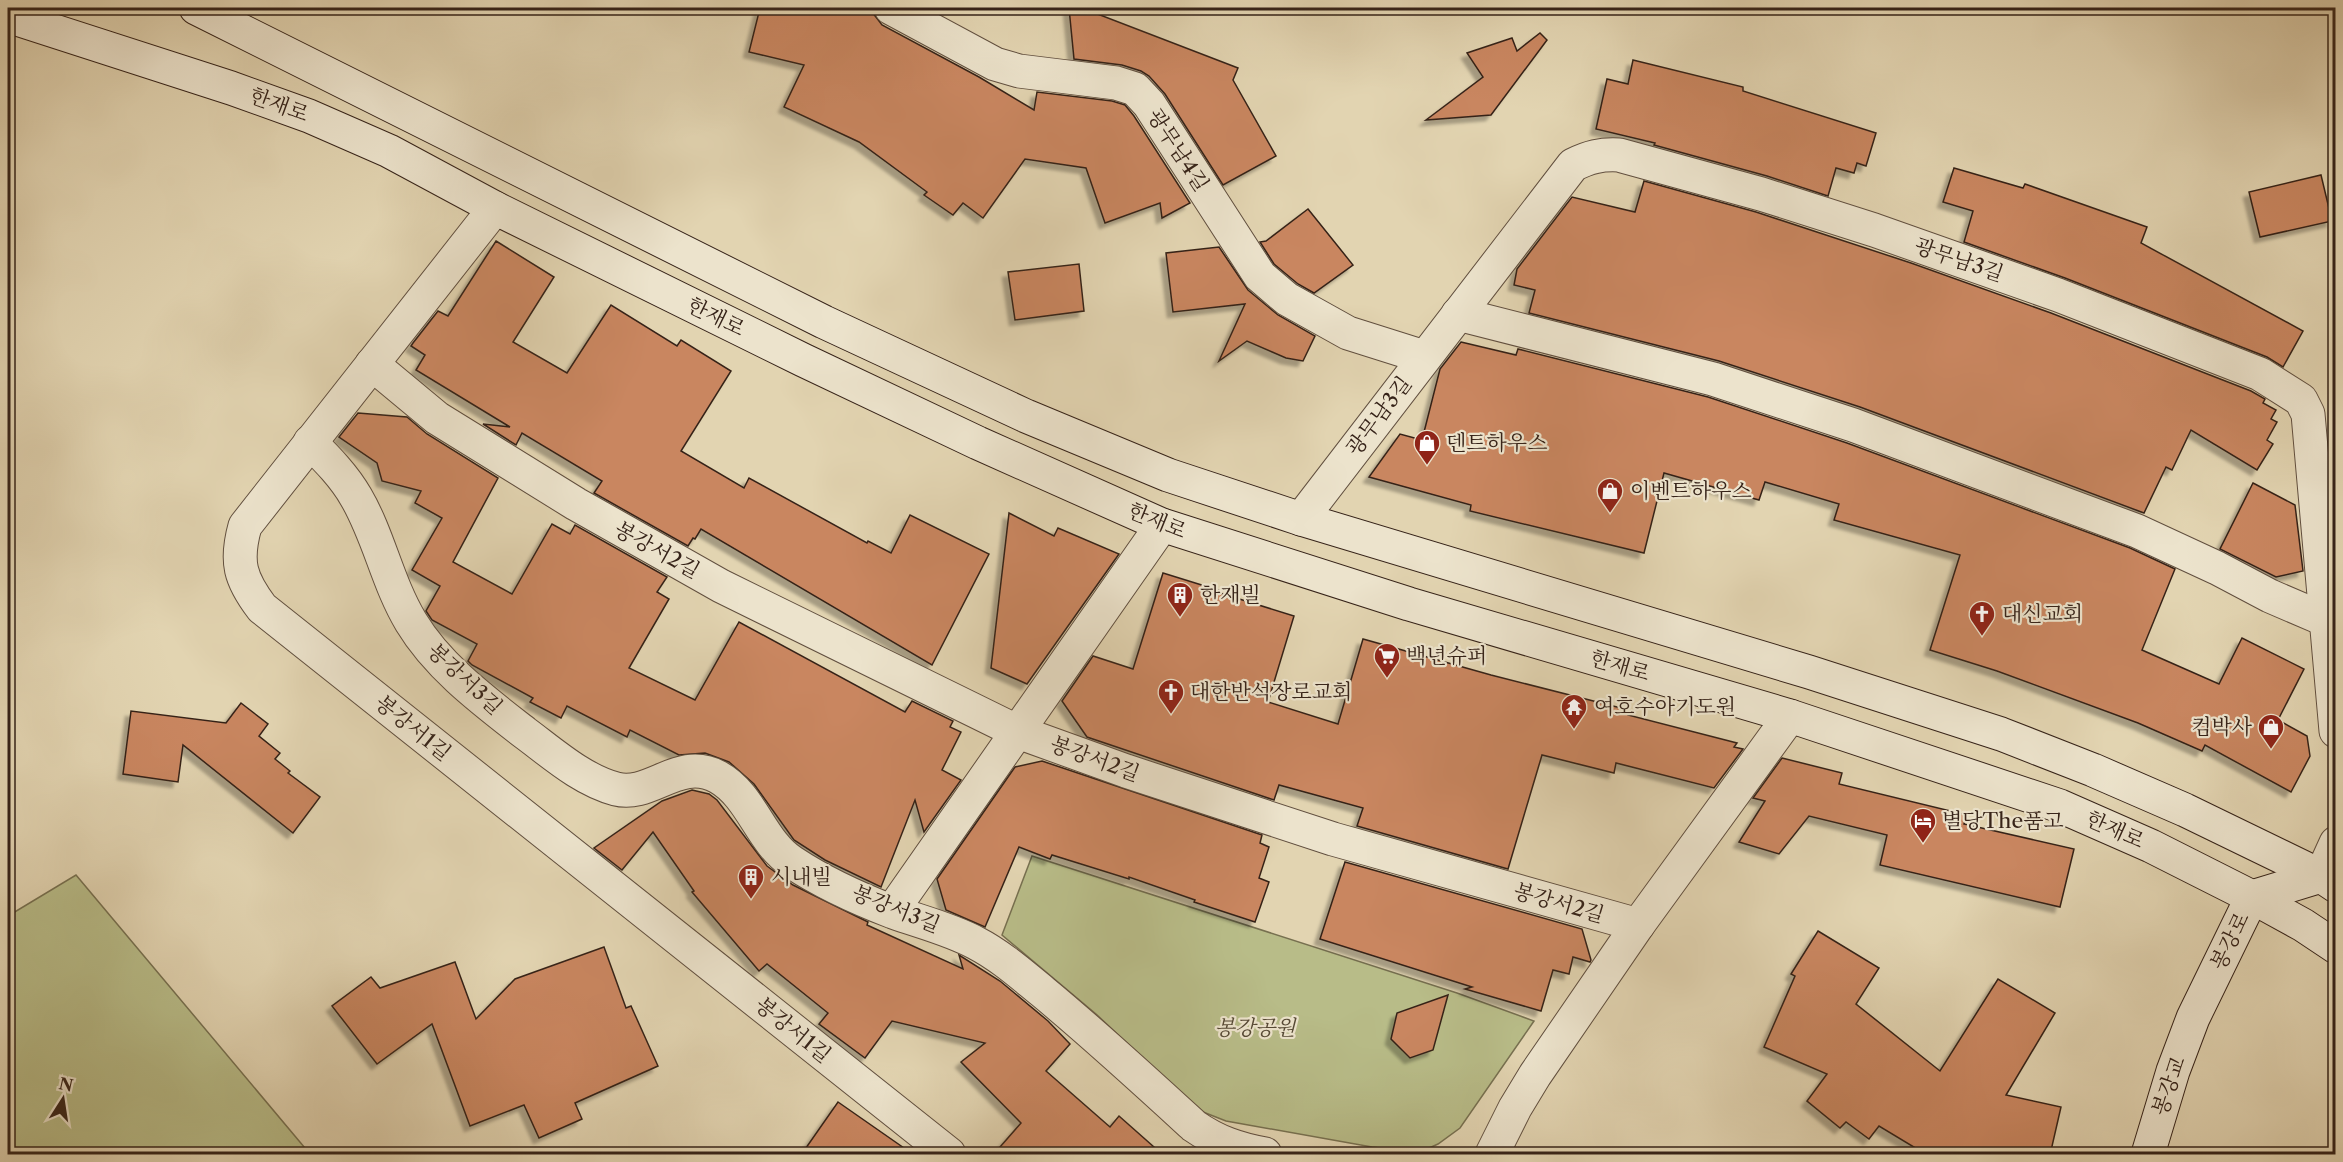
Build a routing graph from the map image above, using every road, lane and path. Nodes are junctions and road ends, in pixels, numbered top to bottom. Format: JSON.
{"nodes":[{"id":1,"x":196,"y":8,"type":"edge"},
{"id":2,"x":891,"y":8,"type":"edge"},
{"id":3,"x":8,"y":16,"type":"edge"},
{"id":4,"x":495,"y":208,"type":"junction"},
{"id":5,"x":1458,"y":314,"type":"junction"},
{"id":6,"x":1424,"y":357,"type":"junction"},
{"id":7,"x":372,"y":364,"type":"junction"},
{"id":8,"x":310,"y":442,"type":"junction"},
{"id":9,"x":1301,"y":519,"type":"junction"},
{"id":10,"x":1162,"y":525,"type":"junction"},
{"id":11,"x":2326,"y":620,"type":"junction"},
{"id":12,"x":1790,"y":717,"type":"junction"},
{"id":13,"x":2336,"y":731,"type":"edge"},
{"id":14,"x":1018,"y":732,"type":"junction"},
{"id":15,"x":2336,"y":843,"type":"edge"},
{"id":16,"x":2328,"y":881,"type":"edge"},
{"id":17,"x":2252,"y":897,"type":"junction"},
{"id":18,"x":892,"y":911,"type":"junction"},
{"id":19,"x":1638,"y":925,"type":"junction"},
{"id":20,"x":2336,"y":947,"type":"edge"},
{"id":21,"x":2193,"y":1018,"type":"joint"},
{"id":22,"x":949,"y":1155,"type":"edge"},
{"id":23,"x":1265,"y":1155,"type":"edge"},
{"id":24,"x":1492,"y":1155,"type":"edge"},
{"id":25,"x":2148,"y":1155,"type":"edge"}],
"edges":[{"from":1,"to":9,"type":"street"},
{"from":2,"to":6,"type":"street","name":"광무남4길"},
{"from":3,"to":4,"type":"street","name":"한재로"},
{"from":4,"to":7,"type":"street","name":"봉강서1길"},
{"from":4,"to":10,"type":"street","name":"한재로"},
{"from":5,"to":6,"type":"street","name":"광무남3길"},
{"from":5,"to":11,"type":"street"},
{"from":5,"to":11,"type":"street","name":"광무남3길"},
{"from":6,"to":9,"type":"street","name":"광무남3길"},
{"from":7,"to":8,"type":"street","name":"봉강서1길"},
{"from":7,"to":14,"type":"street","name":"봉강서2길"},
{"from":8,"to":18,"type":"street","name":"봉강서3길"},
{"from":8,"to":22,"type":"street","name":"봉강서1길"},
{"from":9,"to":16,"type":"street"},
{"from":10,"to":12,"type":"street","name":"한재로"},
{"from":10,"to":14,"type":"street"},
{"from":11,"to":13,"type":"street","name":"광무남3길"},
{"from":12,"to":17,"type":"street","name":"한재로"},
{"from":12,"to":19,"type":"street"},
{"from":14,"to":18,"type":"street"},
{"from":14,"to":19,"type":"street","name":"봉강서2길"},
{"from":15,"to":16,"type":"street"},
{"from":16,"to":17,"type":"street","name":"봉강로"},
{"from":17,"to":20,"type":"street","name":"한재로"},
{"from":17,"to":21,"type":"street","name":"봉강로"},
{"from":18,"to":23,"type":"street","name":"봉강서3길"},
{"from":19,"to":24,"type":"street"},
{"from":21,"to":25,"type":"street","name":"봉강교"}]}
